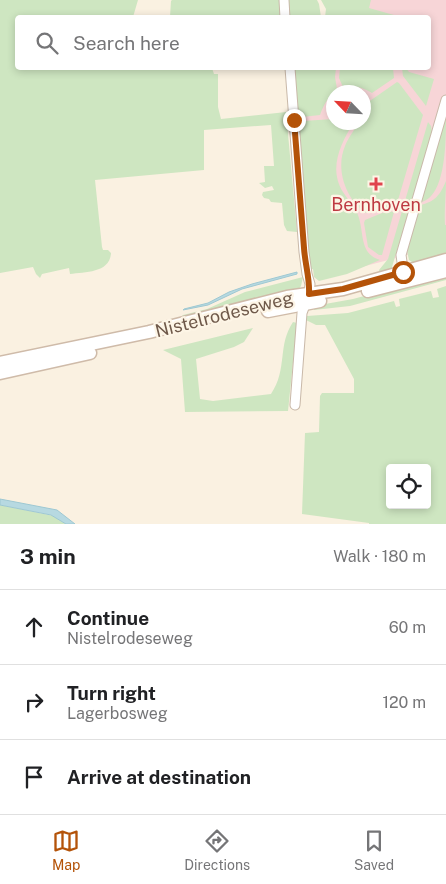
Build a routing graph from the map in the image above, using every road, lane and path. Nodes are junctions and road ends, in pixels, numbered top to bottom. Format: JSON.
{"nodes":[{"id":1,"x":284,"y":0,"type":"edge"},
{"id":2,"x":286,"y":15,"type":"edge"},
{"id":3,"x":290,"y":70,"type":"edge"},
{"id":4,"x":446,"y":100,"type":"edge"},
{"id":5,"x":446,"y":260,"type":"edge"},
{"id":6,"x":446,"y":271,"type":"edge"},
{"id":7,"x":404,"y":277,"type":"junction"},
{"id":8,"x":308,"y":299,"type":"junction"},
{"id":9,"x":0,"y":364,"type":"edge"},
{"id":10,"x":0,"y":373,"type":"edge"},
{"id":11,"x":295,"y":405,"type":"dead end"}],
"edges":[{"from":1,"to":2,"type":"street"},
{"from":3,"to":8,"type":"street"},
{"from":4,"to":7,"type":"street"},
{"from":5,"to":7,"type":"street","name":"Nistelrodeseweg"},
{"from":6,"to":7,"type":"street","name":"Nistelrodeseweg"},
{"from":7,"to":8,"type":"street","name":"Nistelrodeseweg"},
{"from":8,"to":9,"type":"street","name":"Nistelrodeseweg"},
{"from":8,"to":10,"type":"street","name":"Nistelrodeseweg"},
{"from":8,"to":11,"type":"street","name":"Nistelrodeseweg"}]}
